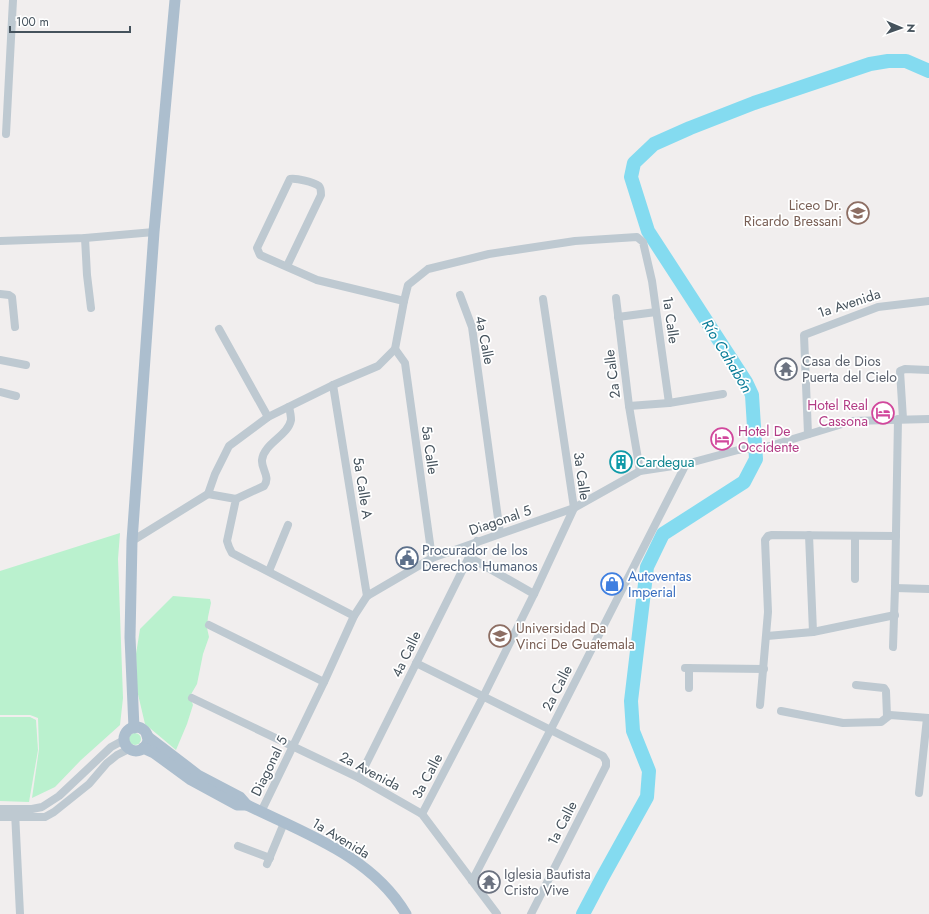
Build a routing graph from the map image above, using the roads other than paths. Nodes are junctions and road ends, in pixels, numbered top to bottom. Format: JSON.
{"nodes":[{"id":1,"x":13,"y":0,"type":"edge"},
{"id":2,"x":175,"y":0,"type":"edge"},
{"id":3,"x":6,"y":134,"type":"dead end"},
{"id":4,"x":154,"y":232,"type":"junction"},
{"id":5,"x":85,"y":238,"type":"junction"},
{"id":6,"x":0,"y":241,"type":"edge"},
{"id":7,"x":287,"y":266,"type":"junction"},
{"id":8,"x":0,"y":294,"type":"edge"},
{"id":9,"x":460,"y":295,"type":"dead end"},
{"id":10,"x":616,"y":298,"type":"dead end"},
{"id":11,"x":543,"y":299,"type":"dead end"},
{"id":12,"x":404,"y":301,"type":"junction"},
{"id":13,"x":929,"y":301,"type":"edge"},
{"id":14,"x":92,"y":308,"type":"dead end"},
{"id":15,"x":656,"y":312,"type":"junction"},
{"id":16,"x":618,"y":317,"type":"junction"},
{"id":17,"x":14,"y":327,"type":"dead end"},
{"id":18,"x":219,"y":329,"type":"dead end"},
{"id":19,"x":395,"y":349,"type":"junction"},
{"id":20,"x":0,"y":360,"type":"edge"},
{"id":21,"x":26,"y":365,"type":"dead end"},
{"id":22,"x":929,"y":370,"type":"edge"},
{"id":23,"x":333,"y":385,"type":"junction"},
{"id":24,"x":0,"y":392,"type":"edge"},
{"id":25,"x":723,"y":394,"type":"dead end"},
{"id":26,"x":16,"y":396,"type":"dead end"},
{"id":27,"x":669,"y":403,"type":"junction"},
{"id":28,"x":629,"y":406,"type":"junction"},
{"id":29,"x":289,"y":408,"type":"junction"},
{"id":30,"x":268,"y":417,"type":"junction"},
{"id":31,"x":900,"y":419,"type":"junction"},
{"id":32,"x":929,"y":419,"type":"edge"},
{"id":33,"x":808,"y":434,"type":"junction"},
{"id":34,"x":686,"y":464,"type":"junction"},
{"id":35,"x":640,"y":471,"type":"junction"},
{"id":36,"x":208,"y":494,"type":"junction"},
{"id":37,"x":236,"y":499,"type":"junction"},
{"id":38,"x":574,"y":508,"type":"junction"},
{"id":39,"x":288,"y":525,"type":"dead end"},
{"id":40,"x":500,"y":533,"type":"junction"},
{"id":41,"x":809,"y":535,"type":"junction"},
{"id":42,"x":855,"y":536,"type":"junction"},
{"id":43,"x":896,"y":536,"type":"junction"},
{"id":44,"x":132,"y":541,"type":"junction"},
{"id":45,"x":476,"y":541,"type":"junction"},
{"id":46,"x":469,"y":557,"type":"junction"},
{"id":47,"x":432,"y":558,"type":"junction"},
{"id":48,"x":269,"y":571,"type":"junction"},
{"id":49,"x":856,"y":579,"type":"dead end"},
{"id":50,"x":895,"y":588,"type":"junction"},
{"id":51,"x":929,"y":589,"type":"edge"},
{"id":52,"x":534,"y":594,"type":"junction"},
{"id":53,"x":367,"y":596,"type":"junction"},
{"id":54,"x":895,"y":615,"type":"junction"},
{"id":55,"x":354,"y":616,"type":"junction"},
{"id":56,"x":209,"y":625,"type":"dead end"},
{"id":57,"x":813,"y":632,"type":"junction"},
{"id":58,"x":767,"y":636,"type":"junction"},
{"id":59,"x":893,"y":647,"type":"dead end"},
{"id":60,"x":416,"y":663,"type":"junction"},
{"id":61,"x":764,"y":669,"type":"junction"},
{"id":62,"x":324,"y":682,"type":"junction"},
{"id":63,"x":856,"y":685,"type":"dead end"},
{"id":64,"x":689,"y":688,"type":"dead end"},
{"id":65,"x":483,"y":697,"type":"junction"},
{"id":66,"x":192,"y":698,"type":"dead end"},
{"id":67,"x":760,"y":704,"type":"dead end"},
{"id":68,"x":781,"y":711,"type":"dead end"},
{"id":69,"x":887,"y":716,"type":"junction"},
{"id":70,"x":928,"y":718,"type":"edge"},
{"id":71,"x":134,"y":728,"type":"junction"},
{"id":72,"x":550,"y":731,"type":"junction"},
{"id":73,"x":147,"y":736,"type":"junction"},
{"id":74,"x":126,"y":744,"type":"junction"},
{"id":75,"x":293,"y":746,"type":"junction"},
{"id":76,"x":143,"y":748,"type":"junction"},
{"id":77,"x":359,"y":778,"type":"junction"},
{"id":78,"x":919,"y":793,"type":"dead end"},
{"id":79,"x":247,"y":805,"type":"junction"},
{"id":80,"x":0,"y":808,"type":"edge"},
{"id":81,"x":261,"y":812,"type":"junction"},
{"id":82,"x":15,"y":813,"type":"junction"},
{"id":83,"x":422,"y":814,"type":"junction"},
{"id":84,"x":0,"y":817,"type":"edge"},
{"id":85,"x":284,"y":823,"type":"junction"},
{"id":86,"x":238,"y":846,"type":"dead end"},
{"id":87,"x":472,"y":881,"type":"junction"},
{"id":88,"x":20,"y":914,"type":"edge"},
{"id":89,"x":406,"y":914,"type":"edge"},
{"id":90,"x":497,"y":914,"type":"edge"},
{"id":91,"x":531,"y":914,"type":"edge"}],
"edges":[{"from":1,"to":3,"type":"street"},
{"from":2,"to":4,"type":"main road"},
{"from":4,"to":5,"type":"street"},
{"from":4,"to":44,"type":"main road"},
{"from":5,"to":6,"type":"street"},
{"from":5,"to":14,"type":"street"},
{"from":7,"to":7,"type":"street"},
{"from":7,"to":12,"type":"street"},
{"from":8,"to":17,"type":"street"},
{"from":9,"to":40,"type":"street","name":"4a Calle"},
{"from":10,"to":16,"type":"street","name":"2a Calle"},
{"from":11,"to":38,"type":"street","name":"3a Calle"},
{"from":12,"to":15,"type":"street","name":"1a Calle"},
{"from":12,"to":19,"type":"street"},
{"from":13,"to":33,"type":"street","name":"1a Avenida"},
{"from":15,"to":16,"type":"street"},
{"from":15,"to":27,"type":"street","name":"1a Calle"},
{"from":16,"to":28,"type":"street","name":"2a Calle"},
{"from":18,"to":30,"type":"street"},
{"from":19,"to":23,"type":"street"},
{"from":19,"to":47,"type":"street","name":"5a Calle"},
{"from":20,"to":21,"type":"street"},
{"from":22,"to":31,"type":"street"},
{"from":23,"to":29,"type":"street"},
{"from":23,"to":53,"type":"street","name":"5a Calle A"},
{"from":24,"to":26,"type":"street"},
{"from":25,"to":27,"type":"street"},
{"from":27,"to":28,"type":"street"},
{"from":28,"to":35,"type":"street","name":"2a Calle"},
{"from":29,"to":30,"type":"street"},
{"from":29,"to":37,"type":"street"},
{"from":30,"to":36,"type":"street"},
{"from":31,"to":32,"type":"street","name":"Diagonal 5"},
{"from":31,"to":33,"type":"street","name":"Diagonal 5"},
{"from":31,"to":43,"type":"street"},
{"from":33,"to":34,"type":"street","name":"Diagonal 5"},
{"from":34,"to":35,"type":"street","name":"Diagonal 5"},
{"from":34,"to":72,"type":"street","name":"2a Calle"},
{"from":35,"to":38,"type":"street","name":"Diagonal 5"},
{"from":36,"to":37,"type":"street"},
{"from":36,"to":44,"type":"street"},
{"from":37,"to":48,"type":"street"},
{"from":38,"to":40,"type":"street","name":"Diagonal 5"},
{"from":38,"to":52,"type":"street","name":"3a Calle"},
{"from":39,"to":48,"type":"street"},
{"from":40,"to":45,"type":"street","name":"Diagonal 5"},
{"from":41,"to":42,"type":"street"},
{"from":41,"to":57,"type":"street"},
{"from":41,"to":58,"type":"street"},
{"from":42,"to":43,"type":"street"},
{"from":42,"to":49,"type":"street"},
{"from":43,"to":50,"type":"street"},
{"from":44,"to":71,"type":"main road"},
{"from":45,"to":46,"type":"street","name":"4a Calle"},
{"from":45,"to":47,"type":"street","name":"Diagonal 5"},
{"from":46,"to":52,"type":"street"},
{"from":46,"to":60,"type":"street","name":"4a Calle"},
{"from":47,"to":53,"type":"street","name":"Diagonal 5"},
{"from":48,"to":55,"type":"street"},
{"from":50,"to":51,"type":"street"},
{"from":50,"to":54,"type":"street"},
{"from":52,"to":65,"type":"street","name":"3a Calle"},
{"from":53,"to":55,"type":"street","name":"Diagonal 5"},
{"from":54,"to":57,"type":"street"},
{"from":54,"to":59,"type":"street"},
{"from":55,"to":62,"type":"street","name":"Diagonal 5"},
{"from":56,"to":62,"type":"street"},
{"from":57,"to":58,"type":"street"},
{"from":58,"to":61,"type":"street"},
{"from":60,"to":65,"type":"street"},
{"from":60,"to":77,"type":"street","name":"4a Calle"},
{"from":61,"to":64,"type":"street"},
{"from":61,"to":67,"type":"street"},
{"from":62,"to":75,"type":"street","name":"Diagonal 5"},
{"from":63,"to":69,"type":"street"},
{"from":65,"to":72,"type":"street"},
{"from":65,"to":83,"type":"street","name":"3a Calle"},
{"from":66,"to":75,"type":"street","name":"2a Avenida"},
{"from":68,"to":69,"type":"street"},
{"from":69,"to":70,"type":"street"},
{"from":70,"to":78,"type":"street"},
{"from":71,"to":73,"type":"main road"},
{"from":71,"to":74,"type":"main road"},
{"from":72,"to":87,"type":"street","name":"2a Calle"},
{"from":72,"to":91,"type":"street","name":"1a Calle"},
{"from":73,"to":76,"type":"main road"},
{"from":73,"to":79,"type":"main road","name":"1a Avenida"},
{"from":74,"to":76,"type":"main road"},
{"from":74,"to":82,"type":"street"},
{"from":75,"to":77,"type":"street","name":"2a Avenida"},
{"from":75,"to":81,"type":"street","name":"Diagonal 5"},
{"from":76,"to":79,"type":"main road","name":"1a Avenida"},
{"from":77,"to":83,"type":"street","name":"2a Avenida"},
{"from":79,"to":81,"type":"main road","name":"1a Avenida"},
{"from":80,"to":82,"type":"street"},
{"from":81,"to":85,"type":"main road","name":"1a Avenida"},
{"from":82,"to":84,"type":"street"},
{"from":82,"to":88,"type":"street"},
{"from":83,"to":87,"type":"street","name":"2a Avenida"},
{"from":85,"to":86,"type":"street"},
{"from":85,"to":89,"type":"main road","name":"1a Avenida"},
{"from":87,"to":90,"type":"street","name":"2a Avenida"}]}
